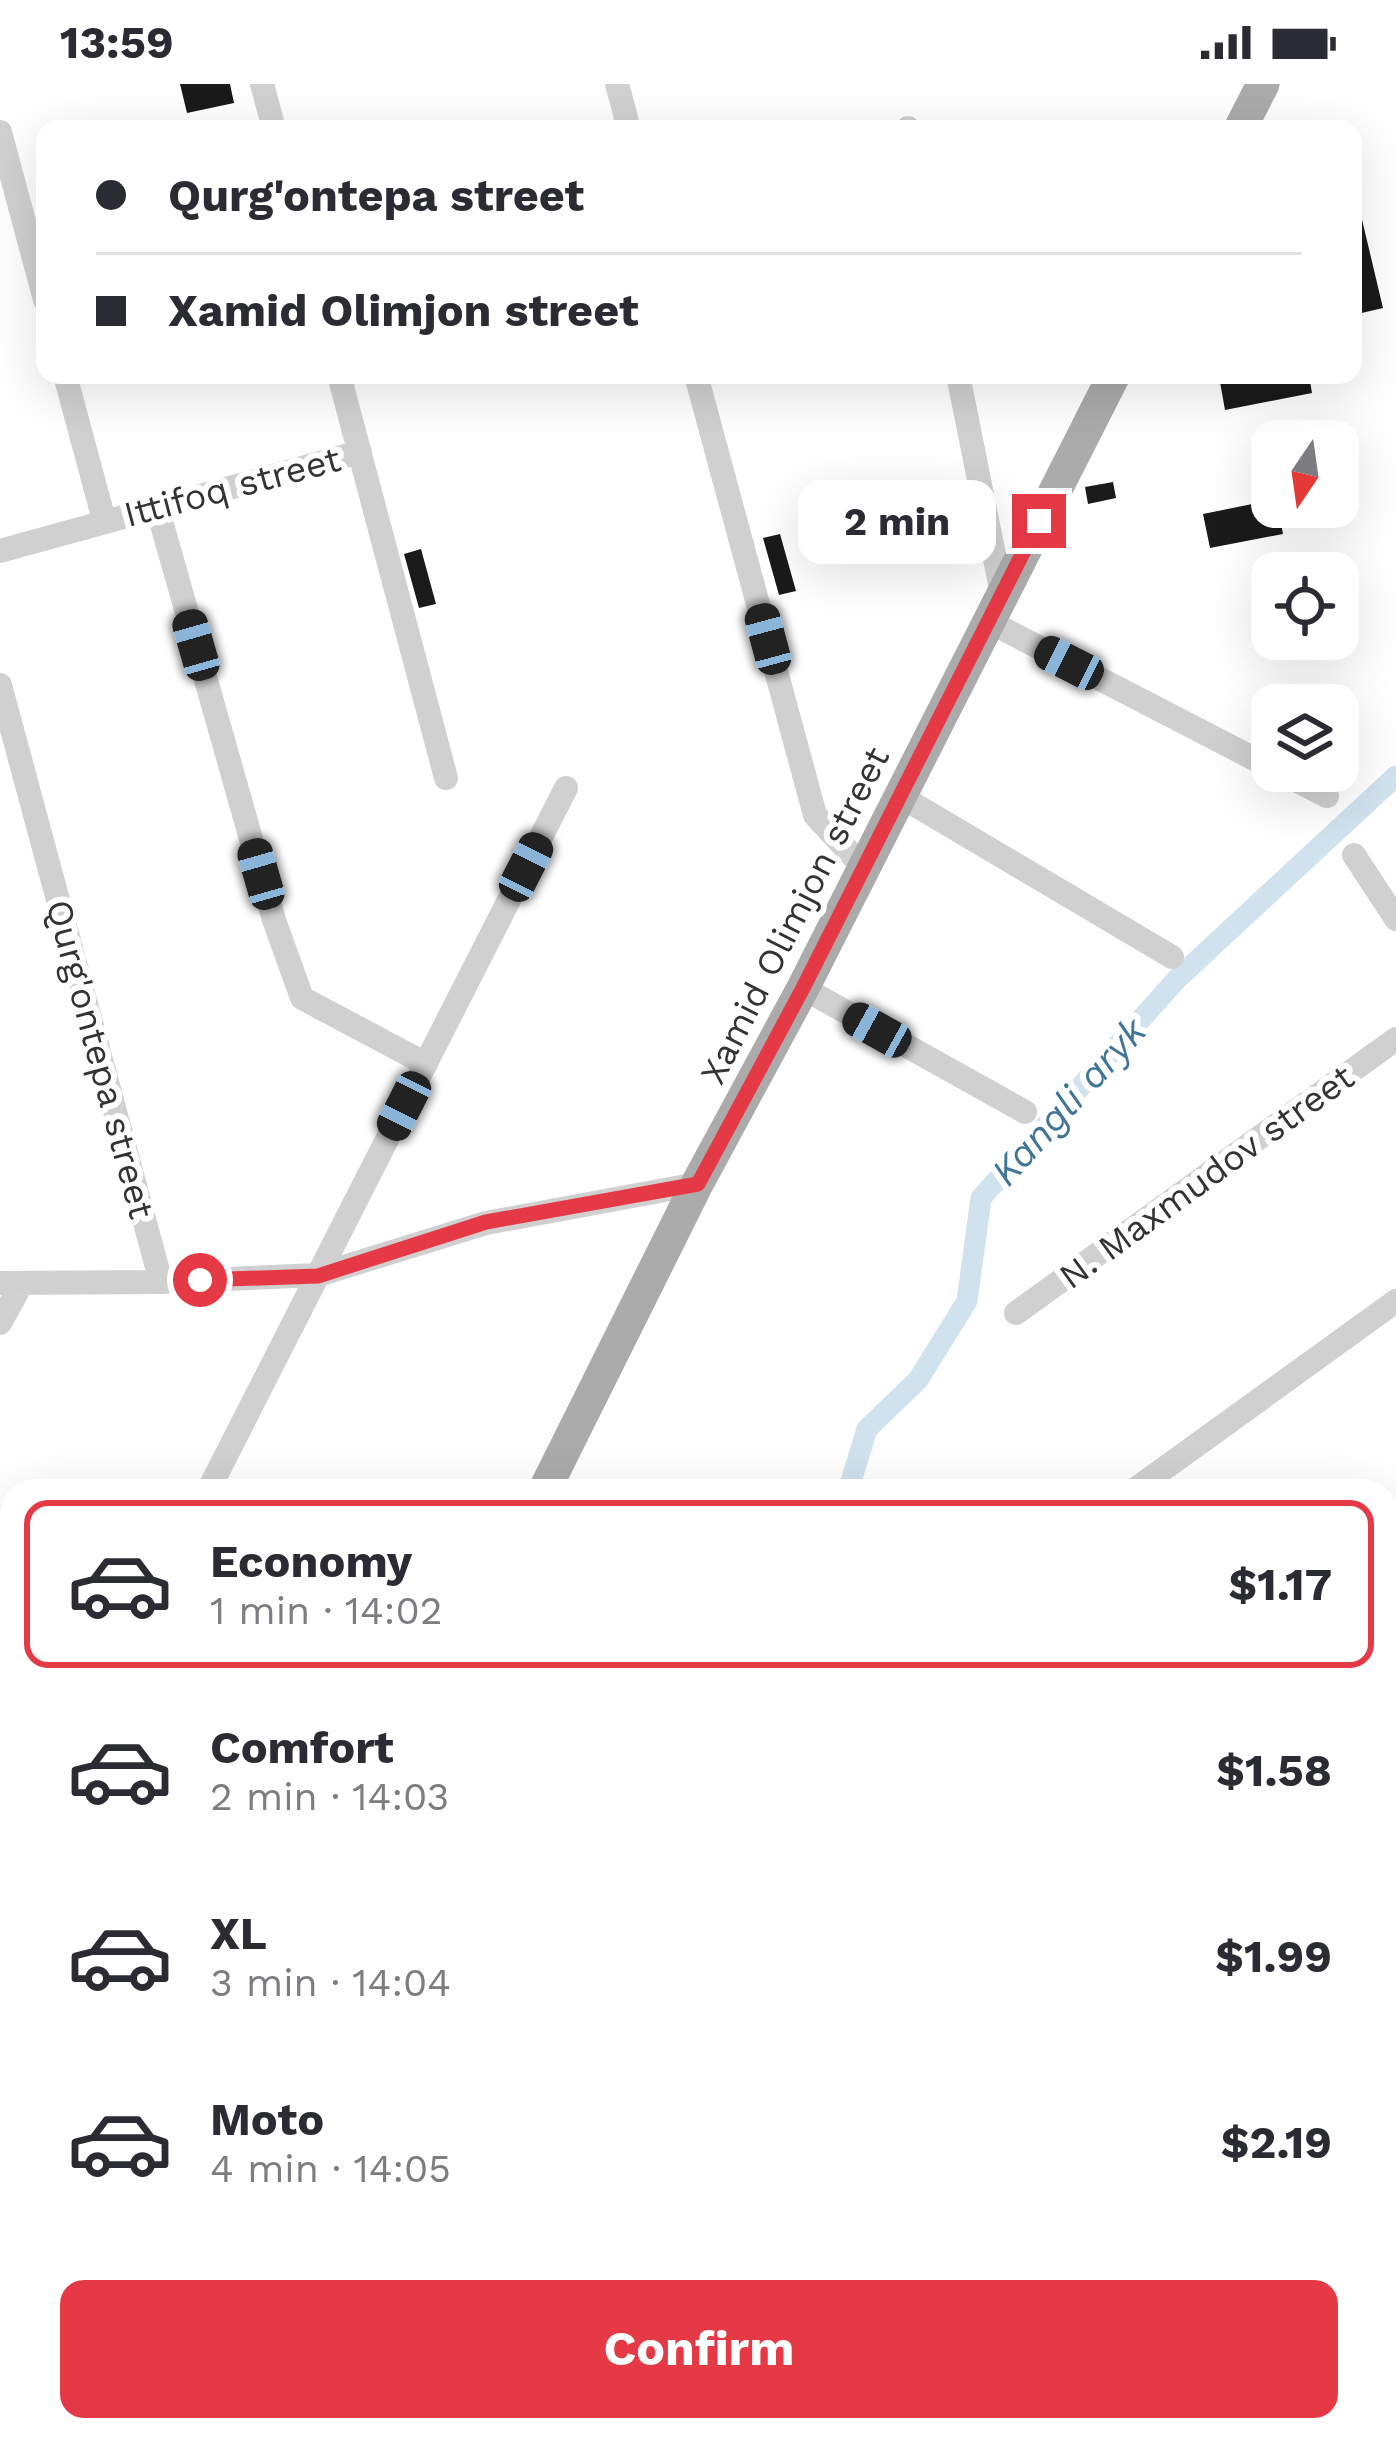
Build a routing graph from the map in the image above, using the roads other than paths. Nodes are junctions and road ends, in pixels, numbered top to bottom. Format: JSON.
{"nodes":[{"id":1,"x":262,"y":84,"type":"edge"},
{"id":2,"x":617,"y":84,"type":"edge"},
{"id":3,"x":1263,"y":84,"type":"edge"},
{"id":4,"x":272,"y":120,"type":"edge"},
{"id":5,"x":627,"y":120,"type":"edge"},
{"id":6,"x":1245,"y":120,"type":"edge"},
{"id":7,"x":0,"y":132,"type":"edge"},
{"id":8,"x":36,"y":266,"type":"edge"},
{"id":9,"x":67,"y":384,"type":"edge"},
{"id":10,"x":341,"y":384,"type":"edge"},
{"id":11,"x":698,"y":384,"type":"edge"},
{"id":12,"x":959,"y":384,"type":"edge"},
{"id":13,"x":1109,"y":384,"type":"edge"},
{"id":14,"x":359,"y":452,"type":"junction"},
{"id":15,"x":157,"y":507,"type":"junction"},
{"id":16,"x":104,"y":520,"type":"junction"},
{"id":17,"x":0,"y":551,"type":"edge"},
{"id":18,"x":995,"y":607,"type":"junction"},
{"id":19,"x":0,"y":685,"type":"edge"},
{"id":20,"x":1251,"y":755,"type":"edge"},
{"id":21,"x":446,"y":778,"type":"dead end"},
{"id":22,"x":566,"y":788,"type":"dead end"},
{"id":23,"x":1319,"y":792,"type":"edge"},
{"id":24,"x":900,"y":796,"type":"junction"},
{"id":25,"x":1327,"y":796,"type":"dead end"},
{"id":26,"x":1354,"y":855,"type":"dead end"},
{"id":27,"x":864,"y":868,"type":"junction"},
{"id":28,"x":1396,"y":919,"type":"edge"},
{"id":29,"x":1172,"y":957,"type":"dead end"},
{"id":30,"x":803,"y":988,"type":"junction"},
{"id":31,"x":1396,"y":1039,"type":"edge"},
{"id":32,"x":426,"y":1064,"type":"junction"},
{"id":33,"x":1025,"y":1112,"type":"dead end"},
{"id":34,"x":698,"y":1184,"type":"junction"},
{"id":35,"x":318,"y":1276,"type":"junction"},
{"id":36,"x":161,"y":1282,"type":"junction"},
{"id":37,"x":11,"y":1283,"type":"edge"},
{"id":38,"x":1396,"y":1301,"type":"edge"},
{"id":39,"x":1016,"y":1313,"type":"dead end"},
{"id":40,"x":0,"y":1323,"type":"edge"},
{"id":41,"x":214,"y":1479,"type":"edge"},
{"id":42,"x":550,"y":1479,"type":"edge"},
{"id":43,"x":1150,"y":1479,"type":"edge"}],
"edges":[{"from":1,"to":4,"type":"street"},
{"from":2,"to":5,"type":"street"},
{"from":3,"to":6,"type":"main road"},
{"from":7,"to":8,"type":"street"},
{"from":9,"to":16,"type":"street","name":"Ittifoq street"},
{"from":10,"to":14,"type":"street"},
{"from":11,"to":27,"type":"street"},
{"from":12,"to":18,"type":"street"},
{"from":13,"to":18,"type":"main road","name":"Xamid Olimjon street"},
{"from":14,"to":15,"type":"street","name":"Ittifoq street"},
{"from":14,"to":21,"type":"street"},
{"from":15,"to":16,"type":"street","name":"Ittifoq street"},
{"from":15,"to":32,"type":"street"},
{"from":16,"to":17,"type":"street","name":"Ittifoq street"},
{"from":18,"to":20,"type":"street"},
{"from":18,"to":24,"type":"main road","name":"Xamid Olimjon street"},
{"from":19,"to":36,"type":"street","name":"Qurg'ontepa street"},
{"from":22,"to":32,"type":"street"},
{"from":23,"to":25,"type":"street"},
{"from":24,"to":27,"type":"main road","name":"Xamid Olimjon street"},
{"from":24,"to":29,"type":"street"},
{"from":26,"to":28,"type":"street"},
{"from":27,"to":30,"type":"main road","name":"Xamid Olimjon street"},
{"from":30,"to":33,"type":"street"},
{"from":30,"to":34,"type":"main road","name":"Xamid Olimjon street"},
{"from":31,"to":39,"type":"street","name":"N. Maxmudov street"},
{"from":32,"to":35,"type":"street"},
{"from":34,"to":35,"type":"street"},
{"from":34,"to":42,"type":"main road","name":"Xamid Olimjon street"},
{"from":35,"to":36,"type":"street"},
{"from":35,"to":41,"type":"street"},
{"from":36,"to":37,"type":"street"},
{"from":37,"to":40,"type":"street"},
{"from":38,"to":43,"type":"street"}]}
